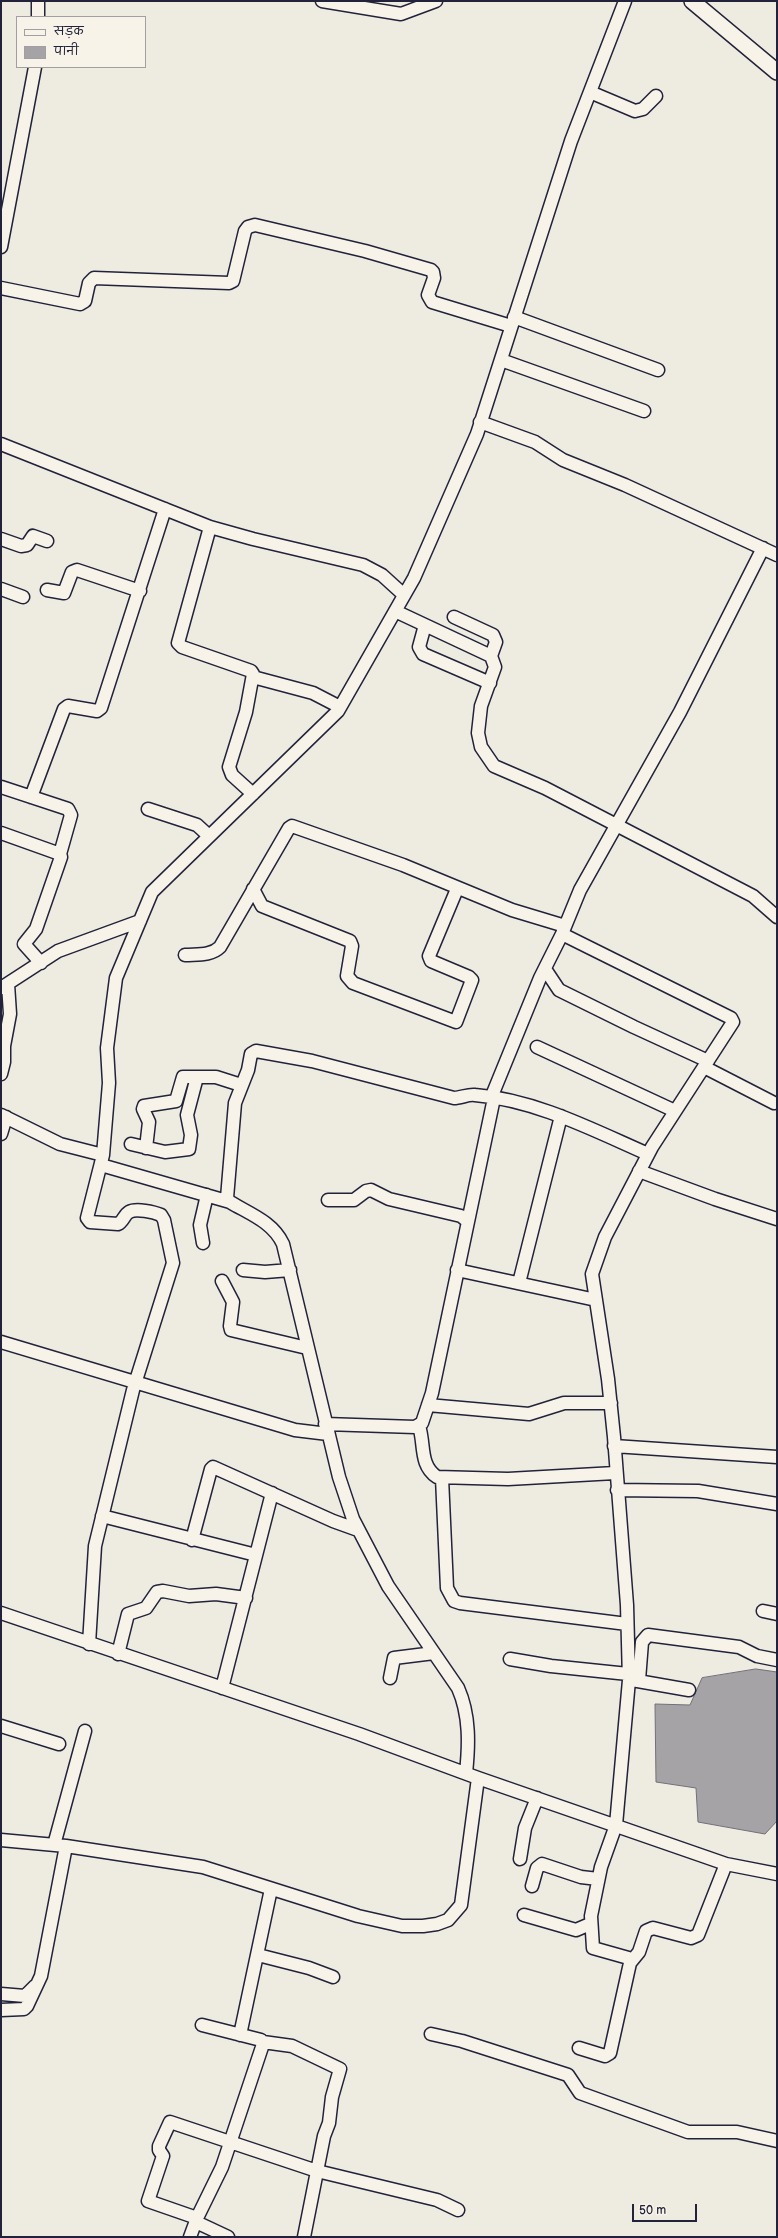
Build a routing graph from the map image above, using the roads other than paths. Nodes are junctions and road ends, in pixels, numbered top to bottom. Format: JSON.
{"nodes":[{"id":1,"x":38,"y":1,"type":"edge"},
{"id":2,"x":322,"y":1,"type":"edge"},
{"id":3,"x":436,"y":1,"type":"edge"},
{"id":4,"x":625,"y":1,"type":"edge"},
{"id":5,"x":692,"y":1,"type":"edge"},
{"id":6,"x":38,"y":16,"type":"edge"},
{"id":7,"x":35,"y":68,"type":"edge"},
{"id":8,"x":777,"y":72,"type":"edge"},
{"id":9,"x":590,"y":92,"type":"junction"},
{"id":10,"x":656,"y":96,"type":"dead end"},
{"id":11,"x":1,"y":246,"type":"edge"},
{"id":12,"x":1,"y":288,"type":"edge"},
{"id":13,"x":513,"y":322,"type":"junction"},
{"id":14,"x":501,"y":360,"type":"junction"},
{"id":15,"x":658,"y":370,"type":"dead end"},
{"id":16,"x":644,"y":410,"type":"dead end"},
{"id":17,"x":480,"y":422,"type":"junction"},
{"id":18,"x":1,"y":444,"type":"edge"},
{"id":19,"x":166,"y":510,"type":"junction"},
{"id":20,"x":210,"y":527,"type":"junction"},
{"id":21,"x":1,"y":539,"type":"edge"},
{"id":22,"x":48,"y":541,"type":"dead end"},
{"id":23,"x":763,"y":548,"type":"junction"},
{"id":24,"x":777,"y":555,"type":"edge"},
{"id":25,"x":1,"y":589,"type":"edge"},
{"id":26,"x":47,"y":590,"type":"dead end"},
{"id":27,"x":140,"y":591,"type":"junction"},
{"id":28,"x":404,"y":595,"type":"junction"},
{"id":29,"x":23,"y":597,"type":"dead end"},
{"id":30,"x":395,"y":611,"type":"junction"},
{"id":31,"x":454,"y":617,"type":"dead end"},
{"id":32,"x":425,"y":625,"type":"junction"},
{"id":33,"x":492,"y":656,"type":"junction"},
{"id":34,"x":254,"y":677,"type":"junction"},
{"id":35,"x":490,"y":683,"type":"junction"},
{"id":36,"x":340,"y":707,"type":"junction"},
{"id":37,"x":1,"y":787,"type":"edge"},
{"id":38,"x":253,"y":794,"type":"junction"},
{"id":39,"x":31,"y":797,"type":"junction"},
{"id":40,"x":148,"y":809,"type":"dead end"},
{"id":41,"x":617,"y":825,"type":"junction"},
{"id":42,"x":1,"y":833,"type":"edge"},
{"id":43,"x":209,"y":836,"type":"junction"},
{"id":44,"x":60,"y":854,"type":"junction"},
{"id":45,"x":457,"y":888,"type":"junction"},
{"id":46,"x":253,"y":889,"type":"junction"},
{"id":47,"x":777,"y":917,"type":"edge"},
{"id":48,"x":140,"y":921,"type":"junction"},
{"id":49,"x":564,"y":930,"type":"junction"},
{"id":50,"x":185,"y":955,"type":"dead end"},
{"id":51,"x":41,"y":963,"type":"junction"},
{"id":52,"x":544,"y":968,"type":"junction"},
{"id":53,"x":4,"y":986,"type":"edge"},
{"id":54,"x":537,"y":1047,"type":"dead end"},
{"id":55,"x":706,"y":1064,"type":"junction"},
{"id":56,"x":1,"y":1074,"type":"edge"},
{"id":57,"x":197,"y":1076,"type":"junction"},
{"id":58,"x":241,"y":1085,"type":"junction"},
{"id":59,"x":493,"y":1098,"type":"junction"},
{"id":60,"x":774,"y":1103,"type":"dead end"},
{"id":61,"x":675,"y":1110,"type":"junction"},
{"id":62,"x":3,"y":1116,"type":"edge"},
{"id":63,"x":561,"y":1116,"type":"junction"},
{"id":64,"x":1,"y":1134,"type":"edge"},
{"id":65,"x":131,"y":1144,"type":"dead end"},
{"id":66,"x":146,"y":1148,"type":"junction"},
{"id":67,"x":648,"y":1154,"type":"junction"},
{"id":68,"x":102,"y":1160,"type":"junction"},
{"id":69,"x":639,"y":1171,"type":"junction"},
{"id":70,"x":207,"y":1195,"type":"junction"},
{"id":71,"x":328,"y":1200,"type":"dead end"},
{"id":72,"x":230,"y":1202,"type":"junction"},
{"id":73,"x":777,"y":1219,"type":"edge"},
{"id":74,"x":467,"y":1222,"type":"junction"},
{"id":75,"x":203,"y":1243,"type":"dead end"},
{"id":76,"x":243,"y":1270,"type":"dead end"},
{"id":77,"x":290,"y":1270,"type":"junction"},
{"id":78,"x":457,"y":1270,"type":"junction"},
{"id":79,"x":222,"y":1281,"type":"dead end"},
{"id":80,"x":519,"y":1283,"type":"junction"},
{"id":81,"x":596,"y":1300,"type":"junction"},
{"id":82,"x":1,"y":1342,"type":"edge"},
{"id":83,"x":307,"y":1348,"type":"junction"},
{"id":84,"x":135,"y":1382,"type":"junction"},
{"id":85,"x":610,"y":1403,"type":"junction"},
{"id":86,"x":428,"y":1405,"type":"junction"},
{"id":87,"x":419,"y":1426,"type":"junction"},
{"id":88,"x":326,"y":1429,"type":"junction"},
{"id":89,"x":614,"y":1446,"type":"junction"},
{"id":90,"x":777,"y":1457,"type":"edge"},
{"id":91,"x":615,"y":1473,"type":"junction"},
{"id":92,"x":442,"y":1478,"type":"junction"},
{"id":93,"x":617,"y":1490,"type":"junction"},
{"id":94,"x":272,"y":1493,"type":"junction"},
{"id":95,"x":777,"y":1504,"type":"edge"},
{"id":96,"x":102,"y":1516,"type":"junction"},
{"id":97,"x":358,"y":1530,"type":"junction"},
{"id":98,"x":192,"y":1540,"type":"junction"},
{"id":99,"x":256,"y":1555,"type":"junction"},
{"id":100,"x":246,"y":1598,"type":"junction"},
{"id":101,"x":763,"y":1611,"type":"dead end"},
{"id":102,"x":1,"y":1613,"type":"edge"},
{"id":103,"x":777,"y":1614,"type":"edge"},
{"id":104,"x":627,"y":1624,"type":"junction"},
{"id":105,"x":89,"y":1644,"type":"junction"},
{"id":106,"x":434,"y":1653,"type":"junction"},
{"id":107,"x":118,"y":1654,"type":"junction"},
{"id":108,"x":510,"y":1659,"type":"dead end"},
{"id":109,"x":777,"y":1660,"type":"edge"},
{"id":110,"x":390,"y":1678,"type":"dead end"},
{"id":111,"x":632,"y":1678,"type":"junction"},
{"id":112,"x":222,"y":1688,"type":"junction"},
{"id":113,"x":689,"y":1690,"type":"dead end"},
{"id":114,"x":1,"y":1726,"type":"edge"},
{"id":115,"x":85,"y":1731,"type":"dead end"},
{"id":116,"x":59,"y":1744,"type":"dead end"},
{"id":117,"x":466,"y":1773,"type":"junction"},
{"id":118,"x":478,"y":1778,"type":"junction"},
{"id":119,"x":537,"y":1798,"type":"junction"},
{"id":120,"x":616,"y":1825,"type":"junction"},
{"id":121,"x":1,"y":1840,"type":"edge"},
{"id":122,"x":54,"y":1845,"type":"junction"},
{"id":123,"x":66,"y":1846,"type":"junction"},
{"id":124,"x":520,"y":1859,"type":"dead end"},
{"id":125,"x":726,"y":1864,"type":"junction"},
{"id":126,"x":777,"y":1874,"type":"edge"},
{"id":127,"x":598,"y":1879,"type":"junction"},
{"id":128,"x":532,"y":1886,"type":"dead end"},
{"id":129,"x":271,"y":1889,"type":"junction"},
{"id":130,"x":524,"y":1914,"type":"dead end"},
{"id":131,"x":590,"y":1924,"type":"junction"},
{"id":132,"x":258,"y":1955,"type":"junction"},
{"id":133,"x":632,"y":1959,"type":"junction"},
{"id":134,"x":333,"y":1977,"type":"dead end"},
{"id":135,"x":37,"y":1984,"type":"junction"},
{"id":136,"x":1,"y":1994,"type":"edge"},
{"id":137,"x":1,"y":2010,"type":"edge"},
{"id":138,"x":202,"y":2025,"type":"dead end"},
{"id":139,"x":431,"y":2034,"type":"dead end"},
{"id":140,"x":240,"y":2035,"type":"junction"},
{"id":141,"x":263,"y":2042,"type":"junction"},
{"id":142,"x":579,"y":2048,"type":"dead end"},
{"id":143,"x":777,"y":2142,"type":"edge"},
{"id":144,"x":229,"y":2143,"type":"junction"},
{"id":145,"x":317,"y":2171,"type":"junction"},
{"id":146,"x":458,"y":2210,"type":"dead end"},
{"id":147,"x":196,"y":2220,"type":"junction"},
{"id":148,"x":190,"y":2237,"type":"edge"},
{"id":149,"x":228,"y":2237,"type":"edge"},
{"id":150,"x":304,"y":2237,"type":"edge"}],
"edges":[{"from":1,"to":6,"type":"street"},
{"from":2,"to":3,"type":"street"},
{"from":4,"to":9,"type":"street"},
{"from":5,"to":8,"type":"main road"},
{"from":7,"to":11,"type":"street"},
{"from":9,"to":10,"type":"street"},
{"from":9,"to":13,"type":"street"},
{"from":12,"to":13,"type":"street"},
{"from":13,"to":14,"type":"street"},
{"from":13,"to":15,"type":"street"},
{"from":14,"to":16,"type":"street"},
{"from":14,"to":17,"type":"street"},
{"from":17,"to":23,"type":"street"},
{"from":17,"to":28,"type":"street"},
{"from":18,"to":19,"type":"street"},
{"from":19,"to":20,"type":"street"},
{"from":19,"to":27,"type":"street"},
{"from":20,"to":28,"type":"street"},
{"from":20,"to":34,"type":"street"},
{"from":21,"to":22,"type":"street"},
{"from":23,"to":24,"type":"street"},
{"from":23,"to":41,"type":"street"},
{"from":25,"to":29,"type":"street"},
{"from":26,"to":27,"type":"street"},
{"from":27,"to":39,"type":"street"},
{"from":28,"to":30,"type":"street"},
{"from":30,"to":32,"type":"street"},
{"from":30,"to":36,"type":"street"},
{"from":31,"to":33,"type":"street"},
{"from":32,"to":33,"type":"street"},
{"from":32,"to":35,"type":"street"},
{"from":33,"to":35,"type":"street"},
{"from":34,"to":36,"type":"street"},
{"from":34,"to":38,"type":"street"},
{"from":35,"to":41,"type":"street"},
{"from":36,"to":38,"type":"street"},
{"from":37,"to":39,"type":"street"},
{"from":38,"to":43,"type":"street"},
{"from":39,"to":44,"type":"street"},
{"from":40,"to":43,"type":"street"},
{"from":41,"to":47,"type":"street"},
{"from":41,"to":49,"type":"street"},
{"from":42,"to":44,"type":"street"},
{"from":43,"to":48,"type":"street"},
{"from":44,"to":51,"type":"street"},
{"from":45,"to":46,"type":"street"},
{"from":45,"to":46,"type":"street"},
{"from":45,"to":49,"type":"street"},
{"from":46,"to":50,"type":"street"},
{"from":48,"to":51,"type":"street"},
{"from":48,"to":68,"type":"street"},
{"from":49,"to":52,"type":"street"},
{"from":49,"to":55,"type":"street"},
{"from":51,"to":53,"type":"street"},
{"from":52,"to":55,"type":"street"},
{"from":52,"to":59,"type":"street"},
{"from":53,"to":56,"type":"street"},
{"from":54,"to":61,"type":"street"},
{"from":55,"to":60,"type":"street"},
{"from":55,"to":61,"type":"street"},
{"from":57,"to":58,"type":"street"},
{"from":57,"to":66,"type":"street"},
{"from":57,"to":66,"type":"street"},
{"from":58,"to":59,"type":"street"},
{"from":58,"to":72,"type":"street"},
{"from":59,"to":63,"type":"street"},
{"from":59,"to":74,"type":"street"},
{"from":61,"to":67,"type":"street"},
{"from":62,"to":64,"type":"street"},
{"from":62,"to":68,"type":"street"},
{"from":63,"to":67,"type":"street"},
{"from":63,"to":80,"type":"street"},
{"from":65,"to":66,"type":"street"},
{"from":67,"to":69,"type":"street"},
{"from":68,"to":70,"type":"street"},
{"from":68,"to":84,"type":"street"},
{"from":69,"to":73,"type":"street"},
{"from":69,"to":81,"type":"street"},
{"from":70,"to":72,"type":"street"},
{"from":70,"to":75,"type":"street"},
{"from":71,"to":74,"type":"street"},
{"from":72,"to":77,"type":"street"},
{"from":74,"to":78,"type":"street"},
{"from":76,"to":77,"type":"street"},
{"from":77,"to":83,"type":"street"},
{"from":78,"to":80,"type":"street"},
{"from":78,"to":86,"type":"street"},
{"from":79,"to":83,"type":"street"},
{"from":80,"to":81,"type":"street"},
{"from":81,"to":85,"type":"street"},
{"from":82,"to":84,"type":"street"},
{"from":83,"to":88,"type":"street"},
{"from":84,"to":88,"type":"street"},
{"from":84,"to":96,"type":"street"},
{"from":85,"to":86,"type":"street"},
{"from":85,"to":89,"type":"street"},
{"from":86,"to":87,"type":"street"},
{"from":87,"to":88,"type":"street"},
{"from":87,"to":92,"type":"street"},
{"from":88,"to":97,"type":"street"},
{"from":89,"to":90,"type":"street"},
{"from":89,"to":91,"type":"street"},
{"from":91,"to":92,"type":"street"},
{"from":91,"to":93,"type":"street"},
{"from":92,"to":104,"type":"street"},
{"from":93,"to":95,"type":"street"},
{"from":93,"to":104,"type":"street"},
{"from":94,"to":97,"type":"street"},
{"from":94,"to":98,"type":"street"},
{"from":94,"to":99,"type":"street"},
{"from":96,"to":98,"type":"street"},
{"from":96,"to":105,"type":"street"},
{"from":97,"to":106,"type":"street"},
{"from":98,"to":99,"type":"street"},
{"from":99,"to":100,"type":"street"},
{"from":100,"to":107,"type":"street"},
{"from":100,"to":112,"type":"street"},
{"from":101,"to":103,"type":"street"},
{"from":102,"to":105,"type":"street"},
{"from":104,"to":111,"type":"street"},
{"from":105,"to":107,"type":"street"},
{"from":106,"to":110,"type":"street"},
{"from":106,"to":117,"type":"street"},
{"from":107,"to":112,"type":"street"},
{"from":108,"to":111,"type":"street"},
{"from":109,"to":111,"type":"street"},
{"from":111,"to":113,"type":"street"},
{"from":111,"to":120,"type":"street"},
{"from":112,"to":117,"type":"street"},
{"from":114,"to":116,"type":"street"},
{"from":115,"to":122,"type":"street"},
{"from":117,"to":118,"type":"street"},
{"from":118,"to":119,"type":"street"},
{"from":118,"to":129,"type":"street"},
{"from":119,"to":120,"type":"street"},
{"from":119,"to":124,"type":"street"},
{"from":120,"to":125,"type":"street"},
{"from":120,"to":127,"type":"street"},
{"from":121,"to":122,"type":"street"},
{"from":122,"to":123,"type":"street"},
{"from":123,"to":129,"type":"street"},
{"from":123,"to":135,"type":"street"},
{"from":125,"to":126,"type":"street"},
{"from":125,"to":133,"type":"street"},
{"from":127,"to":128,"type":"street"},
{"from":127,"to":131,"type":"street"},
{"from":129,"to":132,"type":"street"},
{"from":130,"to":131,"type":"street"},
{"from":131,"to":133,"type":"street"},
{"from":132,"to":134,"type":"street"},
{"from":132,"to":140,"type":"street"},
{"from":133,"to":142,"type":"street"},
{"from":135,"to":136,"type":"street"},
{"from":135,"to":137,"type":"street"},
{"from":138,"to":140,"type":"street"},
{"from":139,"to":143,"type":"street"},
{"from":140,"to":141,"type":"street"},
{"from":141,"to":144,"type":"street"},
{"from":141,"to":145,"type":"street"},
{"from":144,"to":145,"type":"street"},
{"from":144,"to":147,"type":"street"},
{"from":144,"to":147,"type":"street"},
{"from":145,"to":146,"type":"street"},
{"from":145,"to":150,"type":"street"},
{"from":147,"to":148,"type":"street"},
{"from":147,"to":149,"type":"street"}]}
